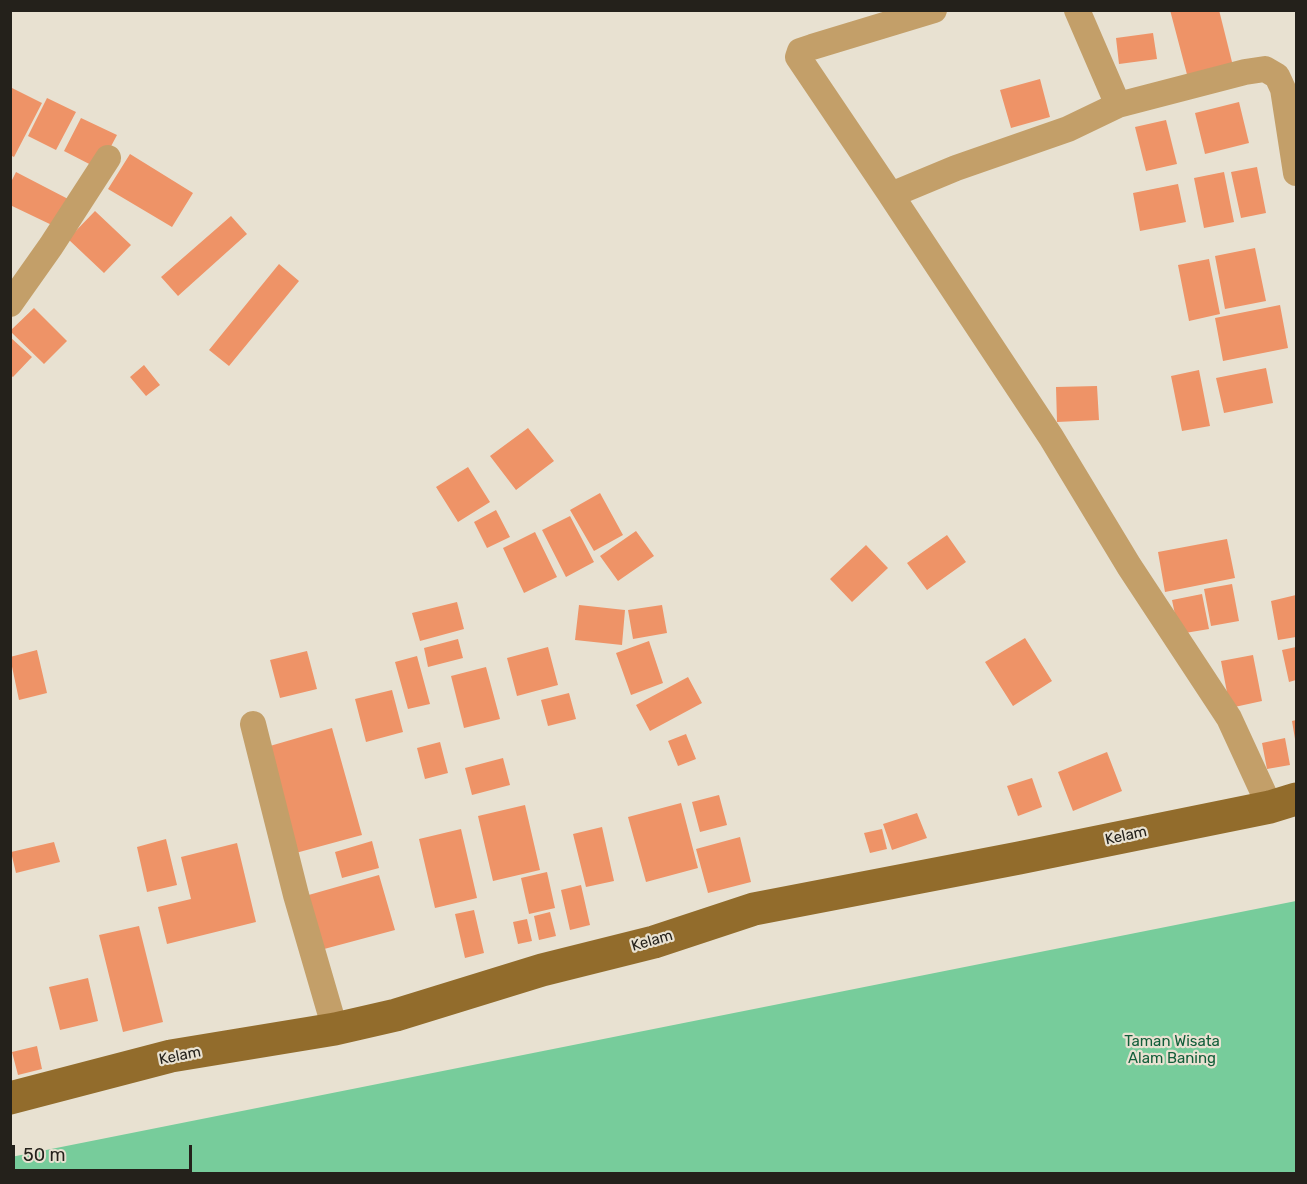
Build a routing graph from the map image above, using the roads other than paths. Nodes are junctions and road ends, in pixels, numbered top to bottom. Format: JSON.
{"nodes":[{"id":1,"x":934,"y":10,"type":"edge"},
{"id":2,"x":1077,"y":10,"type":"edge"},
{"id":3,"x":1118,"y":105,"type":"junction"},
{"id":4,"x":108,"y":158,"type":"dead end"},
{"id":5,"x":1296,"y":173,"type":"edge"},
{"id":6,"x":891,"y":195,"type":"junction"},
{"id":7,"x":10,"y":304,"type":"edge"},
{"id":8,"x":253,"y":724,"type":"dead end"},
{"id":9,"x":1283,"y":803,"type":"edge"},
{"id":10,"x":335,"y":1029,"type":"junction"},
{"id":11,"x":10,"y":1098,"type":"edge"}],
"edges":[{"from":1,"to":6,"type":"street"},
{"from":2,"to":3,"type":"street"},
{"from":3,"to":5,"type":"street"},
{"from":3,"to":6,"type":"street"},
{"from":4,"to":7,"type":"street"},
{"from":6,"to":9,"type":"street"},
{"from":8,"to":10,"type":"street"},
{"from":9,"to":10,"type":"main road","name":"Kelam"},
{"from":10,"to":11,"type":"main road","name":"Kelam"}]}
